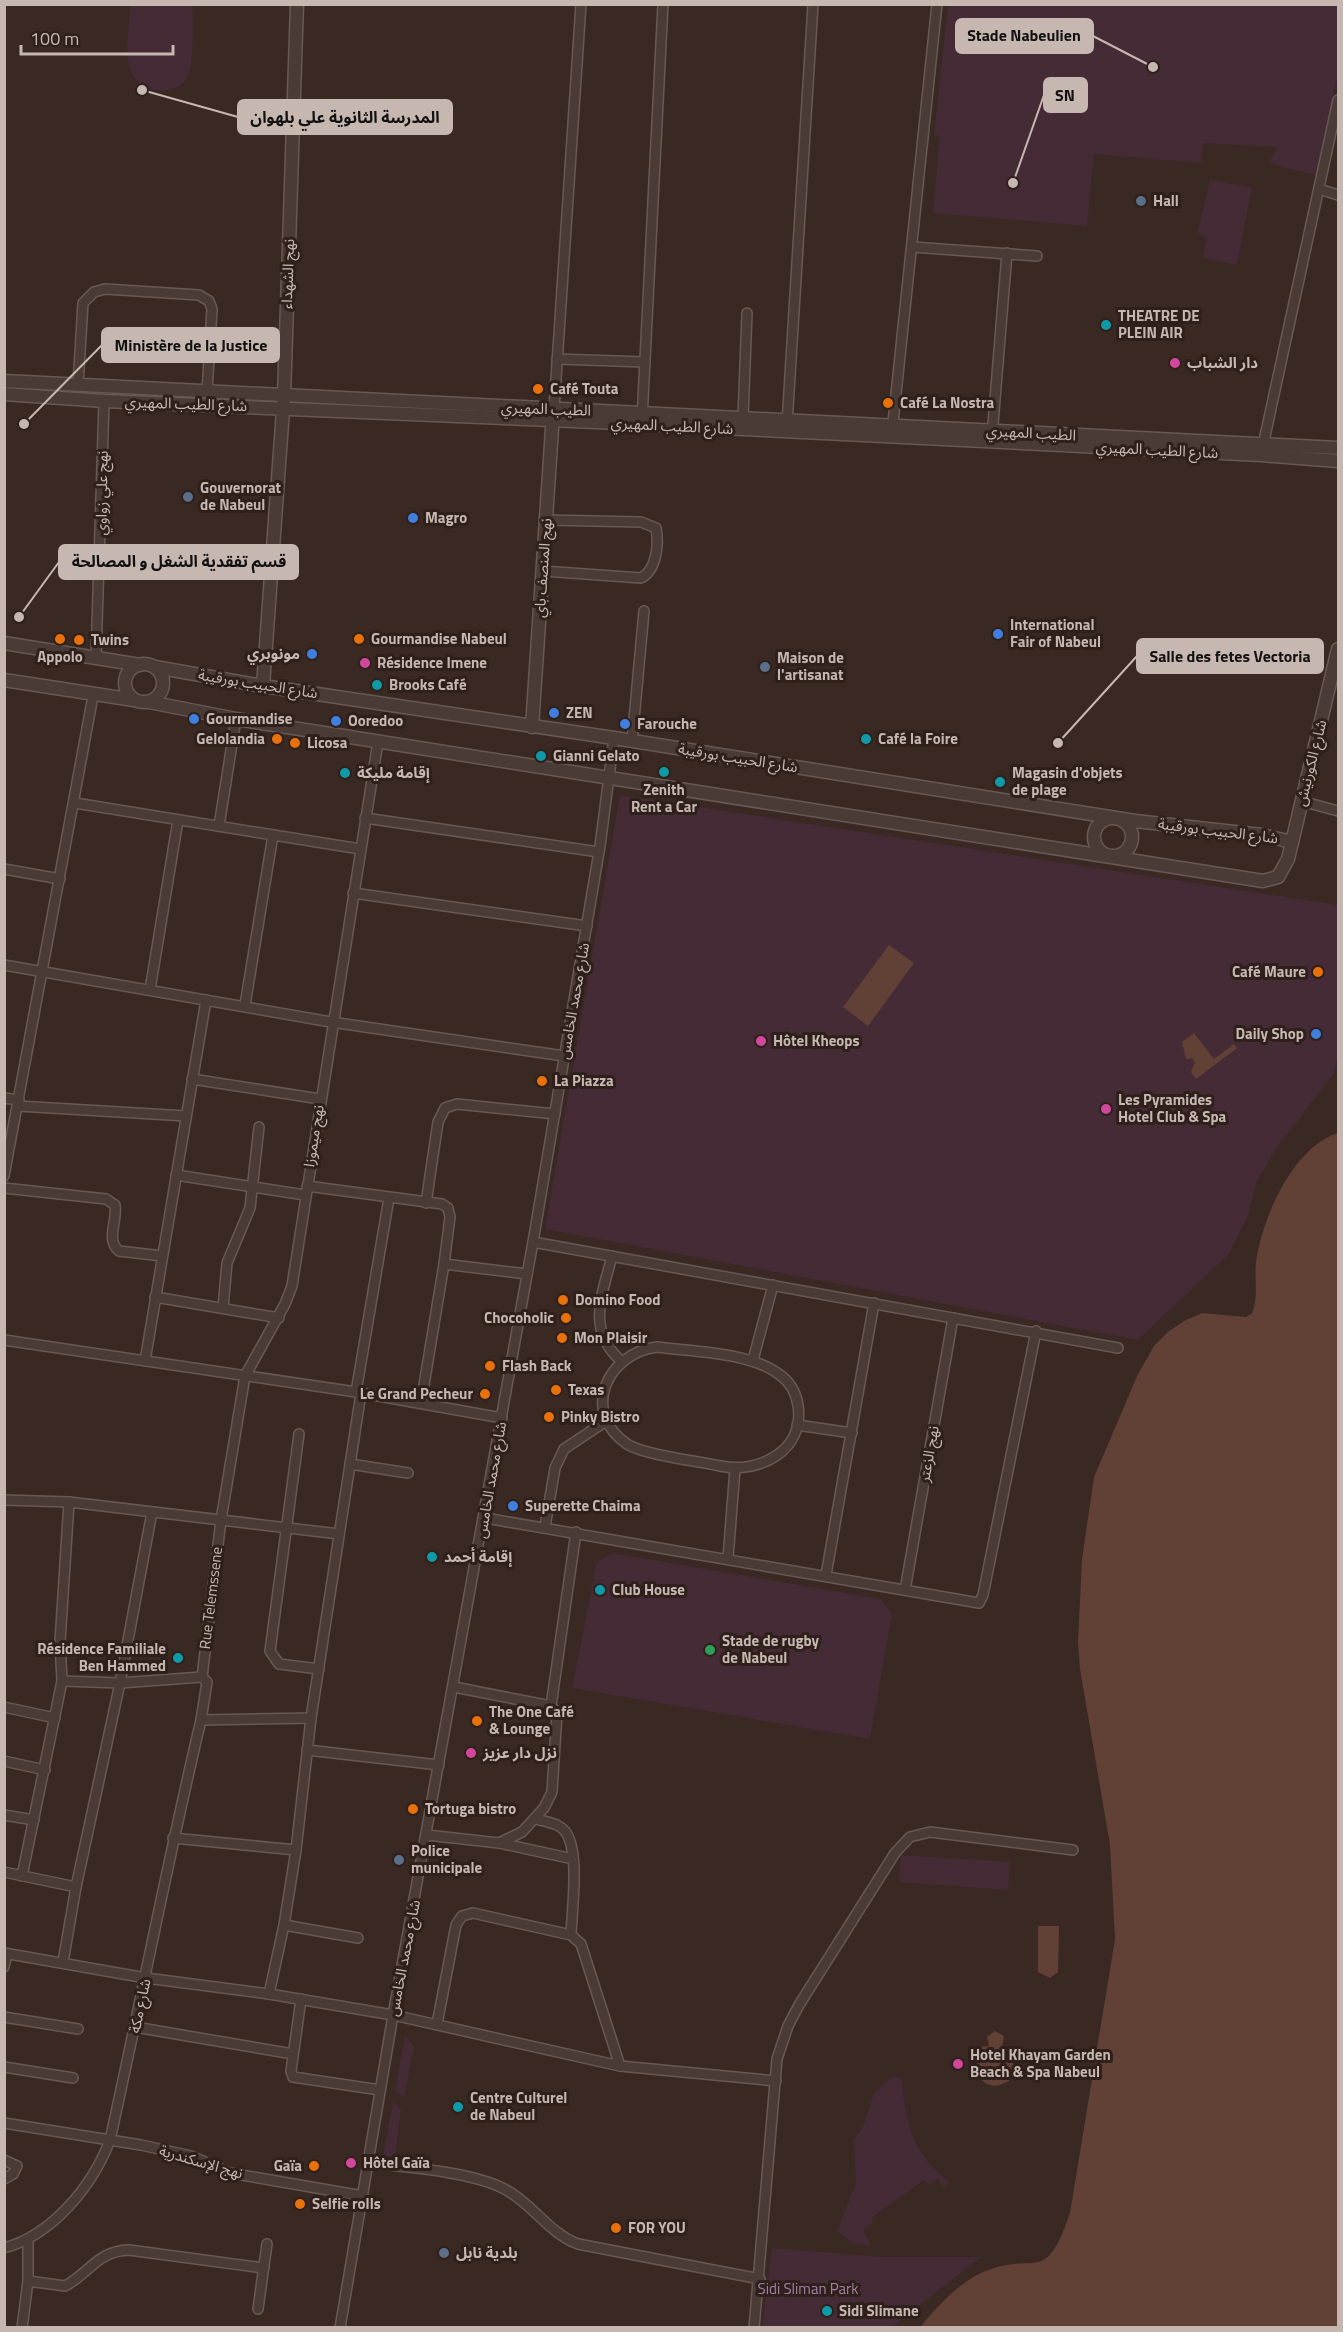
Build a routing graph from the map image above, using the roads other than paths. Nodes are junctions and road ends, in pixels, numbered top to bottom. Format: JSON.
{"nodes":[{"id":1,"x":297,"y":4,"type":"edge"},
{"id":2,"x":581,"y":4,"type":"edge"},
{"id":3,"x":663,"y":4,"type":"edge"},
{"id":4,"x":813,"y":4,"type":"edge"},
{"id":5,"x":937,"y":4,"type":"edge"},
{"id":6,"x":1338,"y":100,"type":"edge"},
{"id":7,"x":1319,"y":189,"type":"junction"},
{"id":8,"x":1338,"y":195,"type":"edge"},
{"id":9,"x":912,"y":247,"type":"junction"},
{"id":10,"x":1007,"y":253,"type":"junction"},
{"id":11,"x":1037,"y":256,"type":"dead end"},
{"id":12,"x":747,"y":313,"type":"dead end"},
{"id":13,"x":557,"y":359,"type":"junction"},
{"id":14,"x":645,"y":362,"type":"junction"},
{"id":15,"x":4,"y":381,"type":"edge"},
{"id":16,"x":78,"y":385,"type":"junction"},
{"id":17,"x":207,"y":392,"type":"junction"},
{"id":18,"x":4,"y":394,"type":"edge"},
{"id":19,"x":104,"y":401,"type":"junction"},
{"id":20,"x":283,"y":402,"type":"junction"},
{"id":21,"x":553,"y":415,"type":"junction"},
{"id":22,"x":642,"y":418,"type":"junction"},
{"id":23,"x":743,"y":418,"type":"junction"},
{"id":24,"x":787,"y":427,"type":"junction"},
{"id":25,"x":892,"y":432,"type":"junction"},
{"id":26,"x":992,"y":437,"type":"junction"},
{"id":27,"x":1338,"y":448,"type":"edge"},
{"id":28,"x":1262,"y":449,"type":"junction"},
{"id":29,"x":1338,"y":461,"type":"edge"},
{"id":30,"x":546,"y":520,"type":"junction"},
{"id":31,"x":543,"y":571,"type":"junction"},
{"id":32,"x":644,"y":611,"type":"dead end"},
{"id":33,"x":4,"y":643,"type":"edge"},
{"id":34,"x":1338,"y":648,"type":"edge"},
{"id":35,"x":96,"y":657,"type":"junction"},
{"id":36,"x":140,"y":664,"type":"junction"},
{"id":37,"x":155,"y":667,"type":"junction"},
{"id":38,"x":4,"y":680,"type":"edge"},
{"id":39,"x":263,"y":686,"type":"junction"},
{"id":40,"x":93,"y":696,"type":"junction"},
{"id":41,"x":134,"y":700,"type":"junction"},
{"id":42,"x":149,"y":702,"type":"junction"},
{"id":43,"x":236,"y":719,"type":"junction"},
{"id":44,"x":532,"y":727,"type":"junction"},
{"id":45,"x":614,"y":738,"type":"junction"},
{"id":46,"x":632,"y":741,"type":"junction"},
{"id":47,"x":378,"y":742,"type":"junction"},
{"id":48,"x":609,"y":778,"type":"junction"},
{"id":49,"x":1301,"y":801,"type":"junction"},
{"id":50,"x":75,"y":803,"type":"junction"},
{"id":51,"x":1338,"y":812,"type":"edge"},
{"id":52,"x":365,"y":818,"type":"junction"},
{"id":53,"x":1115,"y":818,"type":"junction"},
{"id":54,"x":178,"y":820,"type":"junction"},
{"id":55,"x":219,"y":826,"type":"junction"},
{"id":56,"x":273,"y":835,"type":"junction"},
{"id":57,"x":1292,"y":842,"type":"junction"},
{"id":58,"x":360,"y":849,"type":"junction"},
{"id":59,"x":599,"y":852,"type":"junction"},
{"id":60,"x":1110,"y":856,"type":"junction"},
{"id":61,"x":4,"y":869,"type":"edge"},
{"id":62,"x":60,"y":879,"type":"junction"},
{"id":63,"x":352,"y":893,"type":"junction"},
{"id":64,"x":586,"y":926,"type":"junction"},
{"id":65,"x":4,"y":965,"type":"edge"},
{"id":66,"x":42,"y":973,"type":"junction"},
{"id":67,"x":150,"y":990,"type":"junction"},
{"id":68,"x":206,"y":1000,"type":"junction"},
{"id":69,"x":245,"y":1005,"type":"junction"},
{"id":70,"x":332,"y":1022,"type":"junction"},
{"id":71,"x":564,"y":1056,"type":"junction"},
{"id":72,"x":192,"y":1078,"type":"junction"},
{"id":73,"x":4,"y":1098,"type":"edge"},
{"id":74,"x":320,"y":1099,"type":"junction"},
{"id":75,"x":18,"y":1103,"type":"junction"},
{"id":76,"x":555,"y":1114,"type":"junction"},
{"id":77,"x":186,"y":1116,"type":"junction"},
{"id":78,"x":259,"y":1127,"type":"dead end"},
{"id":79,"x":5,"y":1175,"type":"edge"},
{"id":80,"x":176,"y":1175,"type":"junction"},
{"id":81,"x":4,"y":1188,"type":"edge"},
{"id":82,"x":253,"y":1188,"type":"junction"},
{"id":83,"x":306,"y":1190,"type":"junction"},
{"id":84,"x":389,"y":1198,"type":"junction"},
{"id":85,"x":426,"y":1203,"type":"junction"},
{"id":86,"x":533,"y":1242,"type":"junction"},
{"id":87,"x":162,"y":1256,"type":"junction"},
{"id":88,"x":612,"y":1256,"type":"junction"},
{"id":89,"x":444,"y":1264,"type":"junction"},
{"id":90,"x":527,"y":1274,"type":"junction"},
{"id":91,"x":773,"y":1285,"type":"junction"},
{"id":92,"x":155,"y":1297,"type":"junction"},
{"id":93,"x":874,"y":1303,"type":"junction"},
{"id":94,"x":223,"y":1308,"type":"junction"},
{"id":95,"x":279,"y":1318,"type":"junction"},
{"id":96,"x":953,"y":1318,"type":"junction"},
{"id":97,"x":1036,"y":1331,"type":"junction"},
{"id":98,"x":4,"y":1340,"type":"edge"},
{"id":99,"x":1118,"y":1347,"type":"dead end"},
{"id":100,"x":753,"y":1360,"type":"junction"},
{"id":101,"x":145,"y":1361,"type":"junction"},
{"id":102,"x":621,"y":1361,"type":"junction"},
{"id":103,"x":245,"y":1376,"type":"junction"},
{"id":104,"x":359,"y":1393,"type":"junction"},
{"id":105,"x":421,"y":1403,"type":"junction"},
{"id":106,"x":502,"y":1418,"type":"junction"},
{"id":107,"x":606,"y":1421,"type":"junction"},
{"id":108,"x":797,"y":1425,"type":"junction"},
{"id":109,"x":852,"y":1432,"type":"junction"},
{"id":110,"x":299,"y":1434,"type":"dead end"},
{"id":111,"x":350,"y":1464,"type":"junction"},
{"id":112,"x":735,"y":1469,"type":"junction"},
{"id":113,"x":408,"y":1473,"type":"dead end"},
{"id":114,"x":4,"y":1500,"type":"edge"},
{"id":115,"x":69,"y":1502,"type":"junction"},
{"id":116,"x":152,"y":1512,"type":"junction"},
{"id":117,"x":485,"y":1518,"type":"junction"},
{"id":118,"x":221,"y":1520,"type":"junction"},
{"id":119,"x":545,"y":1527,"type":"junction"},
{"id":120,"x":288,"y":1528,"type":"junction"},
{"id":121,"x":576,"y":1532,"type":"junction"},
{"id":122,"x":339,"y":1534,"type":"junction"},
{"id":123,"x":728,"y":1558,"type":"junction"},
{"id":124,"x":826,"y":1575,"type":"junction"},
{"id":125,"x":905,"y":1590,"type":"junction"},
{"id":126,"x":319,"y":1669,"type":"junction"},
{"id":127,"x":202,"y":1677,"type":"junction"},
{"id":128,"x":62,"y":1680,"type":"junction"},
{"id":129,"x":120,"y":1683,"type":"junction"},
{"id":130,"x":454,"y":1687,"type":"junction"},
{"id":131,"x":551,"y":1706,"type":"junction"},
{"id":132,"x":4,"y":1707,"type":"edge"},
{"id":133,"x":55,"y":1718,"type":"junction"},
{"id":134,"x":311,"y":1718,"type":"junction"},
{"id":135,"x":201,"y":1720,"type":"junction"},
{"id":136,"x":307,"y":1750,"type":"junction"},
{"id":137,"x":4,"y":1761,"type":"edge"},
{"id":138,"x":439,"y":1765,"type":"junction"},
{"id":139,"x":45,"y":1770,"type":"junction"},
{"id":140,"x":4,"y":1815,"type":"edge"},
{"id":141,"x":535,"y":1819,"type":"junction"},
{"id":142,"x":34,"y":1820,"type":"junction"},
{"id":143,"x":427,"y":1835,"type":"junction"},
{"id":144,"x":173,"y":1838,"type":"junction"},
{"id":145,"x":499,"y":1843,"type":"junction"},
{"id":146,"x":296,"y":1850,"type":"junction"},
{"id":147,"x":1073,"y":1850,"type":"dead end"},
{"id":148,"x":573,"y":1859,"type":"junction"},
{"id":149,"x":4,"y":1872,"type":"edge"},
{"id":150,"x":22,"y":1876,"type":"junction"},
{"id":151,"x":76,"y":1887,"type":"junction"},
{"id":152,"x":284,"y":1925,"type":"junction"},
{"id":153,"x":572,"y":1935,"type":"junction"},
{"id":154,"x":358,"y":1938,"type":"dead end"},
{"id":155,"x":6,"y":1953,"type":"edge"},
{"id":156,"x":63,"y":1962,"type":"junction"},
{"id":157,"x":4,"y":1967,"type":"edge"},
{"id":158,"x":146,"y":1978,"type":"junction"},
{"id":159,"x":269,"y":1994,"type":"junction"},
{"id":160,"x":301,"y":1999,"type":"junction"},
{"id":161,"x":393,"y":2015,"type":"junction"},
{"id":162,"x":4,"y":2017,"type":"edge"},
{"id":163,"x":437,"y":2024,"type":"junction"},
{"id":164,"x":135,"y":2027,"type":"junction"},
{"id":165,"x":78,"y":2029,"type":"dead end"},
{"id":166,"x":292,"y":2054,"type":"junction"},
{"id":167,"x":620,"y":2066,"type":"junction"},
{"id":168,"x":4,"y":2067,"type":"edge"},
{"id":169,"x":73,"y":2078,"type":"dead end"},
{"id":170,"x":776,"y":2080,"type":"junction"},
{"id":171,"x":381,"y":2090,"type":"junction"},
{"id":172,"x":4,"y":2123,"type":"edge"},
{"id":173,"x":110,"y":2139,"type":"junction"},
{"id":174,"x":4,"y":2160,"type":"edge"},
{"id":175,"x":368,"y":2163,"type":"junction"},
{"id":176,"x":4,"y":2179,"type":"edge"},
{"id":177,"x":363,"y":2196,"type":"junction"},
{"id":178,"x":28,"y":2240,"type":"junction"},
{"id":179,"x":267,"y":2244,"type":"dead end"},
{"id":180,"x":4,"y":2248,"type":"edge"},
{"id":181,"x":264,"y":2268,"type":"junction"},
{"id":182,"x":760,"y":2279,"type":"junction"},
{"id":183,"x":28,"y":2281,"type":"junction"},
{"id":184,"x":258,"y":2309,"type":"dead end"},
{"id":185,"x":22,"y":2328,"type":"edge"},
{"id":186,"x":340,"y":2328,"type":"edge"},
{"id":187,"x":754,"y":2328,"type":"edge"}],
"edges":[{"from":1,"to":20,"type":"street","name":"نهج الشهداء"},
{"from":2,"to":13,"type":"street"},
{"from":3,"to":14,"type":"street"},
{"from":4,"to":24,"type":"street"},
{"from":5,"to":9,"type":"street"},
{"from":6,"to":7,"type":"street"},
{"from":7,"to":8,"type":"street"},
{"from":7,"to":28,"type":"street"},
{"from":9,"to":10,"type":"street"},
{"from":9,"to":25,"type":"street"},
{"from":10,"to":11,"type":"street"},
{"from":10,"to":26,"type":"street"},
{"from":12,"to":23,"type":"street"},
{"from":13,"to":14,"type":"street"},
{"from":13,"to":21,"type":"street"},
{"from":14,"to":22,"type":"street"},
{"from":15,"to":16,"type":"street"},
{"from":16,"to":17,"type":"street"},
{"from":16,"to":17,"type":"street"},
{"from":17,"to":20,"type":"street"},
{"from":18,"to":19,"type":"street","name":"شارع الطيب المهيري"},
{"from":19,"to":20,"type":"street","name":"شارع الطيب المهيري"},
{"from":19,"to":35,"type":"street","name":"نهج علي زواوي"},
{"from":20,"to":21,"type":"street","name":"شارع الطيب المهيري"},
{"from":20,"to":39,"type":"street","name":"نهج الشهداء"},
{"from":21,"to":22,"type":"street","name":"شارع الطيب المهيري"},
{"from":21,"to":30,"type":"street","name":"نهج المنصف باي"},
{"from":22,"to":23,"type":"street"},
{"from":22,"to":24,"type":"street","name":"شارع الطيب المهيري"},
{"from":23,"to":24,"type":"street"},
{"from":24,"to":25,"type":"street","name":"شارع الطيب المهيري"},
{"from":25,"to":26,"type":"street","name":"شارع الطيب المهيري"},
{"from":26,"to":28,"type":"street","name":"شارع الطيب المهيري"},
{"from":27,"to":28,"type":"street"},
{"from":28,"to":29,"type":"street","name":"شارع الطيب المهيري"},
{"from":30,"to":31,"type":"street","name":"نهج المنصف باي"},
{"from":30,"to":31,"type":"street"},
{"from":31,"to":44,"type":"street","name":"نهج المنصف باي"},
{"from":32,"to":46,"type":"street"},
{"from":33,"to":35,"type":"street"},
{"from":34,"to":49,"type":"street","name":"شارع الكورنيش"},
{"from":35,"to":36,"type":"street"},
{"from":36,"to":37,"type":"street"},
{"from":36,"to":41,"type":"street"},
{"from":37,"to":39,"type":"street","name":"شارع الحبيب بورقيبة"},
{"from":37,"to":42,"type":"street"},
{"from":38,"to":40,"type":"street"},
{"from":39,"to":44,"type":"street","name":"شارع الحبيب بورقيبة"},
{"from":40,"to":41,"type":"street"},
{"from":40,"to":50,"type":"street"},
{"from":41,"to":42,"type":"street"},
{"from":42,"to":43,"type":"street","name":"شارع الحبيب بورقيبة"},
{"from":43,"to":47,"type":"street","name":"شارع الحبيب بورقيبة"},
{"from":43,"to":55,"type":"street"},
{"from":44,"to":45,"type":"street","name":"شارع الحبيب بورقيبة"},
{"from":45,"to":46,"type":"street","name":"شارع الحبيب بورقيبة"},
{"from":45,"to":48,"type":"street","name":"شارع محمد الخامس"},
{"from":46,"to":53,"type":"street","name":"شارع الحبيب بورقيبة"},
{"from":47,"to":48,"type":"street","name":"شارع الحبيب بورقيبة"},
{"from":47,"to":52,"type":"street","name":"نهج ميموزا"},
{"from":48,"to":59,"type":"street","name":"شارع محمد الخامس"},
{"from":48,"to":60,"type":"street","name":"شارع الحبيب بورقيبة"},
{"from":49,"to":51,"type":"street"},
{"from":49,"to":57,"type":"street","name":"شارع الكورنيش"},
{"from":50,"to":54,"type":"street"},
{"from":50,"to":62,"type":"street"},
{"from":52,"to":58,"type":"street","name":"نهج ميموزا"},
{"from":52,"to":59,"type":"street"},
{"from":53,"to":57,"type":"street","name":"شارع الحبيب بورقيبة"},
{"from":53,"to":60,"type":"street"},
{"from":53,"to":60,"type":"street"},
{"from":54,"to":55,"type":"street"},
{"from":54,"to":67,"type":"street"},
{"from":55,"to":56,"type":"street"},
{"from":56,"to":58,"type":"street"},
{"from":56,"to":69,"type":"street"},
{"from":57,"to":60,"type":"street","name":"شارع الحبيب بورقيبة"},
{"from":58,"to":63,"type":"street","name":"نهج ميموزا"},
{"from":59,"to":64,"type":"street","name":"شارع محمد الخامس"},
{"from":61,"to":62,"type":"street"},
{"from":62,"to":66,"type":"street"},
{"from":63,"to":64,"type":"street"},
{"from":63,"to":70,"type":"street","name":"نهج ميموزا"},
{"from":64,"to":71,"type":"street","name":"شارع محمد الخامس"},
{"from":65,"to":66,"type":"street"},
{"from":66,"to":67,"type":"street"},
{"from":66,"to":75,"type":"street"},
{"from":67,"to":68,"type":"street"},
{"from":68,"to":69,"type":"street"},
{"from":68,"to":72,"type":"street"},
{"from":69,"to":70,"type":"street"},
{"from":70,"to":71,"type":"street"},
{"from":70,"to":74,"type":"street","name":"نهج ميموزا"},
{"from":71,"to":76,"type":"street","name":"شارع محمد الخامس"},
{"from":72,"to":74,"type":"street"},
{"from":72,"to":77,"type":"street"},
{"from":73,"to":75,"type":"street"},
{"from":74,"to":83,"type":"street","name":"نهج ميموزا"},
{"from":75,"to":77,"type":"street"},
{"from":75,"to":79,"type":"street"},
{"from":76,"to":85,"type":"street"},
{"from":76,"to":86,"type":"street","name":"شارع محمد الخامس"},
{"from":77,"to":80,"type":"street"},
{"from":78,"to":82,"type":"street"},
{"from":80,"to":82,"type":"street"},
{"from":80,"to":87,"type":"street"},
{"from":81,"to":87,"type":"street"},
{"from":82,"to":83,"type":"street"},
{"from":82,"to":94,"type":"street"},
{"from":83,"to":84,"type":"street"},
{"from":83,"to":95,"type":"street","name":"نهج ميموزا"},
{"from":84,"to":85,"type":"street"},
{"from":84,"to":104,"type":"street"},
{"from":85,"to":89,"type":"street"},
{"from":86,"to":88,"type":"street"},
{"from":86,"to":90,"type":"street","name":"شارع محمد الخامس"},
{"from":87,"to":92,"type":"street"},
{"from":88,"to":91,"type":"street"},
{"from":88,"to":102,"type":"street"},
{"from":89,"to":90,"type":"street"},
{"from":89,"to":105,"type":"street"},
{"from":90,"to":106,"type":"street","name":"شارع محمد الخامس"},
{"from":91,"to":93,"type":"street"},
{"from":91,"to":100,"type":"street"},
{"from":92,"to":94,"type":"street"},
{"from":92,"to":101,"type":"street"},
{"from":93,"to":96,"type":"street"},
{"from":93,"to":109,"type":"street"},
{"from":94,"to":95,"type":"street"},
{"from":95,"to":103,"type":"street","name":"نهج ميموزا"},
{"from":96,"to":97,"type":"street"},
{"from":96,"to":125,"type":"street","name":"نهج الزعتر"},
{"from":97,"to":99,"type":"street"},
{"from":97,"to":125,"type":"street"},
{"from":98,"to":101,"type":"street"},
{"from":100,"to":102,"type":"street"},
{"from":100,"to":108,"type":"street"},
{"from":101,"to":103,"type":"street"},
{"from":102,"to":107,"type":"street"},
{"from":103,"to":104,"type":"street"},
{"from":103,"to":118,"type":"street","name":"نهج ميموزا"},
{"from":104,"to":105,"type":"street"},
{"from":104,"to":111,"type":"street"},
{"from":105,"to":106,"type":"street"},
{"from":106,"to":117,"type":"street","name":"شارع محمد الخامس"},
{"from":107,"to":112,"type":"street"},
{"from":107,"to":119,"type":"street"},
{"from":108,"to":109,"type":"street"},
{"from":108,"to":112,"type":"street"},
{"from":109,"to":124,"type":"street"},
{"from":110,"to":120,"type":"street"},
{"from":111,"to":113,"type":"street"},
{"from":111,"to":122,"type":"street"},
{"from":112,"to":123,"type":"street"},
{"from":114,"to":115,"type":"street"},
{"from":115,"to":116,"type":"street"},
{"from":115,"to":128,"type":"street"},
{"from":116,"to":118,"type":"street"},
{"from":116,"to":129,"type":"street"},
{"from":117,"to":119,"type":"street"},
{"from":117,"to":130,"type":"street","name":"شارع محمد الخامس"},
{"from":118,"to":120,"type":"street"},
{"from":118,"to":127,"type":"street","name":"Rue Telemssene"},
{"from":119,"to":121,"type":"street"},
{"from":120,"to":122,"type":"street"},
{"from":120,"to":126,"type":"street"},
{"from":121,"to":123,"type":"street"},
{"from":121,"to":131,"type":"street"},
{"from":122,"to":126,"type":"street"},
{"from":123,"to":124,"type":"street"},
{"from":124,"to":125,"type":"street"},
{"from":126,"to":134,"type":"street"},
{"from":127,"to":129,"type":"street"},
{"from":127,"to":135,"type":"street","name":"Rue Telemssene"},
{"from":128,"to":129,"type":"street"},
{"from":128,"to":133,"type":"street"},
{"from":129,"to":151,"type":"street"},
{"from":130,"to":131,"type":"street"},
{"from":130,"to":138,"type":"street","name":"شارع محمد الخامس"},
{"from":131,"to":141,"type":"street"},
{"from":132,"to":133,"type":"street"},
{"from":133,"to":139,"type":"street"},
{"from":134,"to":135,"type":"street"},
{"from":134,"to":136,"type":"street"},
{"from":135,"to":144,"type":"street","name":"شارع مكة"},
{"from":136,"to":138,"type":"street"},
{"from":136,"to":146,"type":"street"},
{"from":137,"to":139,"type":"street"},
{"from":138,"to":143,"type":"street","name":"شارع محمد الخامس"},
{"from":139,"to":142,"type":"street"},
{"from":140,"to":142,"type":"street"},
{"from":141,"to":145,"type":"street"},
{"from":141,"to":148,"type":"street"},
{"from":142,"to":150,"type":"street"},
{"from":143,"to":145,"type":"street"},
{"from":143,"to":161,"type":"street","name":"شارع محمد الخامس"},
{"from":144,"to":146,"type":"street"},
{"from":144,"to":158,"type":"street","name":"شارع مكة"},
{"from":145,"to":148,"type":"street"},
{"from":146,"to":152,"type":"street"},
{"from":147,"to":170,"type":"street"},
{"from":148,"to":153,"type":"street"},
{"from":149,"to":150,"type":"street"},
{"from":150,"to":151,"type":"street"},
{"from":151,"to":156,"type":"street"},
{"from":152,"to":154,"type":"street"},
{"from":152,"to":159,"type":"street"},
{"from":153,"to":163,"type":"street"},
{"from":153,"to":167,"type":"street"},
{"from":155,"to":156,"type":"street"},
{"from":155,"to":157,"type":"street"},
{"from":156,"to":158,"type":"street"},
{"from":158,"to":159,"type":"street"},
{"from":158,"to":164,"type":"street","name":"شارع مكة"},
{"from":159,"to":160,"type":"street"},
{"from":160,"to":161,"type":"street"},
{"from":160,"to":166,"type":"street"},
{"from":161,"to":163,"type":"street"},
{"from":161,"to":171,"type":"street","name":"شارع محمد الخامس"},
{"from":162,"to":165,"type":"street"},
{"from":163,"to":167,"type":"street"},
{"from":164,"to":166,"type":"street"},
{"from":164,"to":173,"type":"street","name":"شارع مكة"},
{"from":166,"to":171,"type":"street"},
{"from":167,"to":170,"type":"street"},
{"from":168,"to":169,"type":"street"},
{"from":170,"to":182,"type":"street"},
{"from":171,"to":175,"type":"street","name":"شارع محمد الخامس"},
{"from":172,"to":173,"type":"street","name":"نهج الإسكندرية"},
{"from":173,"to":177,"type":"street","name":"نهج الإسكندرية"},
{"from":173,"to":178,"type":"street","name":"شارع مكة"},
{"from":174,"to":176,"type":"street"},
{"from":175,"to":177,"type":"street","name":"شارع محمد الخامس"},
{"from":175,"to":182,"type":"street"},
{"from":177,"to":186,"type":"street","name":"شارع محمد الخامس"},
{"from":178,"to":180,"type":"street","name":"شارع مكة"},
{"from":178,"to":183,"type":"street"},
{"from":179,"to":181,"type":"street"},
{"from":181,"to":183,"type":"street"},
{"from":181,"to":184,"type":"street"},
{"from":182,"to":187,"type":"street"},
{"from":183,"to":185,"type":"street"}]}
